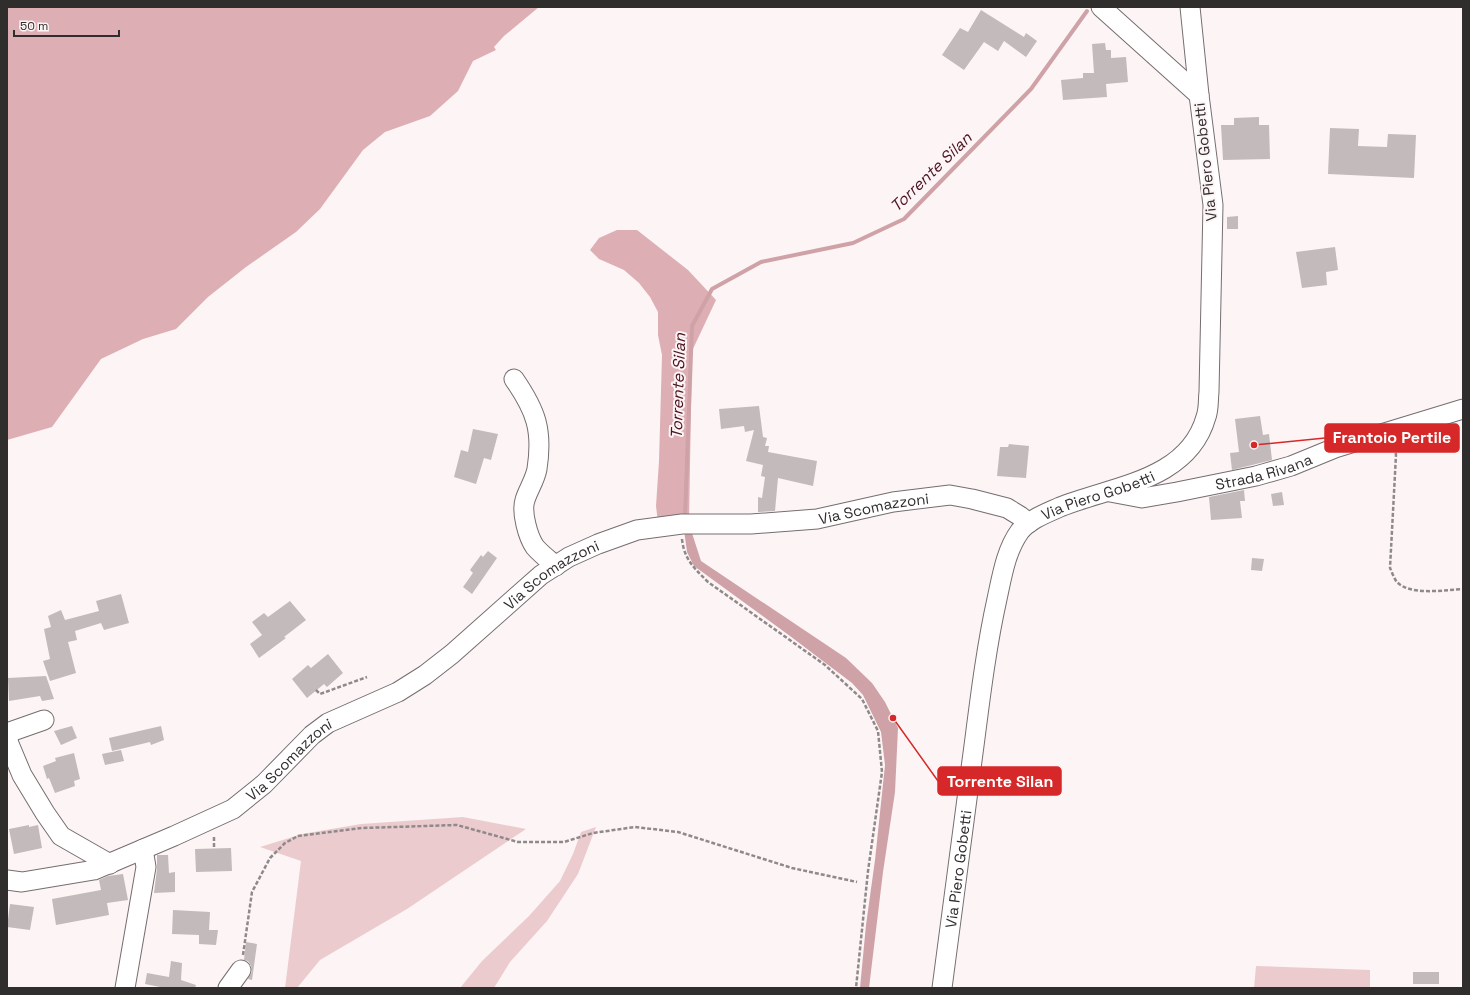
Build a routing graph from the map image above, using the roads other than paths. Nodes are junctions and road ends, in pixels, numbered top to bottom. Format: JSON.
{"nodes":[{"id":1,"x":1102,"y":7,"type":"edge"},
{"id":2,"x":1190,"y":7,"type":"edge"},
{"id":3,"x":1199,"y":95,"type":"junction"},
{"id":4,"x":514,"y":379,"type":"dead end"},
{"id":5,"x":1463,"y":409,"type":"edge"},
{"id":6,"x":1105,"y":491,"type":"junction"},
{"id":7,"x":1029,"y":522,"type":"junction"},
{"id":8,"x":556,"y":566,"type":"junction"},
{"id":9,"x":44,"y":720,"type":"dead end"},
{"id":10,"x":7,"y":734,"type":"edge"},
{"id":11,"x":143,"y":849,"type":"junction"},
{"id":12,"x":110,"y":864,"type":"junction"},
{"id":13,"x":7,"y":880,"type":"edge"},
{"id":14,"x":241,"y":970,"type":"road end"},
{"id":15,"x":125,"y":988,"type":"edge"},
{"id":16,"x":228,"y":988,"type":"edge"},
{"id":17,"x":942,"y":988,"type":"edge"}],
"edges":[{"from":1,"to":3,"type":"street"},
{"from":2,"to":3,"type":"street","name":"Via Piero Gobetti"},
{"from":3,"to":6,"type":"street","name":"Via Piero Gobetti"},
{"from":4,"to":8,"type":"street"},
{"from":5,"to":6,"type":"street","name":"Strada Rivana"},
{"from":6,"to":7,"type":"street","name":"Via Piero Gobetti"},
{"from":7,"to":8,"type":"street","name":"Via Scomazzoni"},
{"from":7,"to":17,"type":"street","name":"Via Piero Gobetti"},
{"from":8,"to":11,"type":"street","name":"Via Scomazzoni"},
{"from":9,"to":10,"type":"street"},
{"from":10,"to":12,"type":"street"},
{"from":11,"to":12,"type":"street","name":"Via Scomazzoni"},
{"from":11,"to":15,"type":"street"},
{"from":12,"to":13,"type":"street","name":"Via Scomazzoni"},
{"from":14,"to":16,"type":"street"}]}
